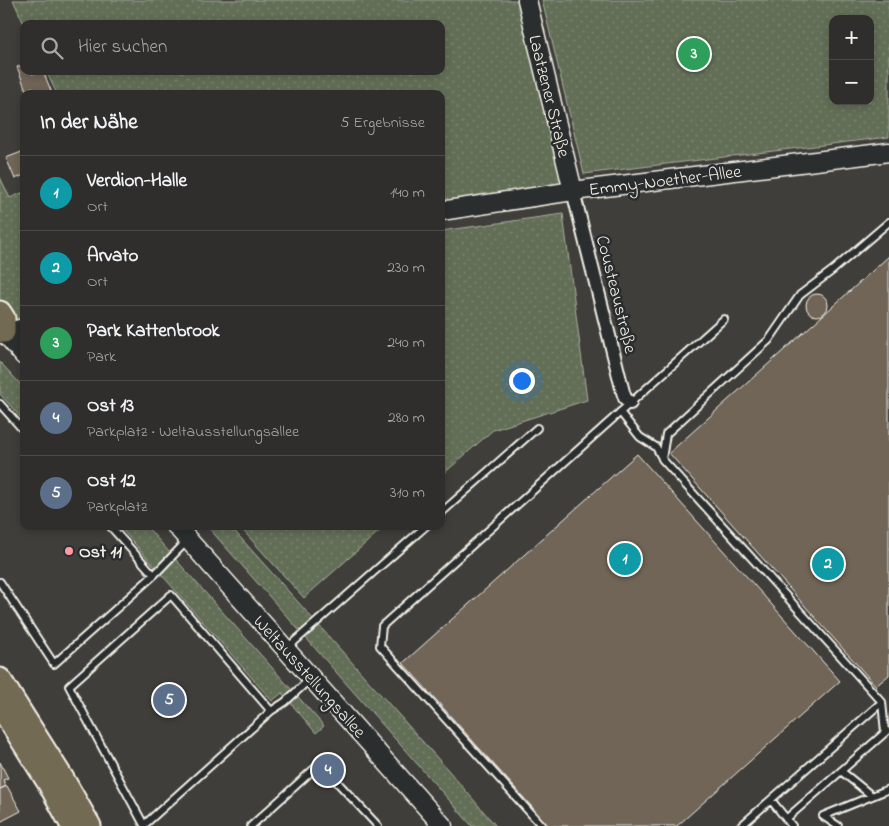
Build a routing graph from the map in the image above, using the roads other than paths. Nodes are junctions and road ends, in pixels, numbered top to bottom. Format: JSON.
{"nodes":[{"id":1,"x":527,"y":0,"type":"edge"},
{"id":2,"x":889,"y":152,"type":"edge"},
{"id":3,"x":573,"y":191,"type":"junction"},
{"id":4,"x":445,"y":210,"type":"edge"},
{"id":5,"x":889,"y":222,"type":"edge"},
{"id":6,"x":724,"y":319,"type":"dead end"},
{"id":7,"x":6,"y":327,"type":"edge"},
{"id":8,"x":20,"y":350,"type":"edge"},
{"id":9,"x":630,"y":403,"type":"junction"},
{"id":10,"x":0,"y":404,"type":"edge"},
{"id":11,"x":620,"y":412,"type":"junction"},
{"id":12,"x":20,"y":426,"type":"edge"},
{"id":13,"x":537,"y":428,"type":"dead end"},
{"id":14,"x":662,"y":459,"type":"junction"},
{"id":15,"x":445,"y":509,"type":"edge"},
{"id":16,"x":114,"y":530,"type":"edge"},
{"id":17,"x":179,"y":530,"type":"edge"},
{"id":18,"x":421,"y":530,"type":"edge"},
{"id":19,"x":188,"y":540,"type":"junction"},
{"id":20,"x":154,"y":575,"type":"junction"},
{"id":21,"x":0,"y":582,"type":"edge"},
{"id":22,"x":286,"y":649,"type":"junction"},
{"id":23,"x":311,"y":678,"type":"junction"},
{"id":24,"x":0,"y":679,"type":"edge"},
{"id":25,"x":882,"y":702,"type":"junction"},
{"id":26,"x":0,"y":706,"type":"edge"},
{"id":27,"x":271,"y":711,"type":"junction"},
{"id":28,"x":887,"y":731,"type":"edge"},
{"id":29,"x":841,"y":771,"type":"junction"},
{"id":30,"x":889,"y":788,"type":"edge"},
{"id":31,"x":872,"y":796,"type":"junction"},
{"id":32,"x":771,"y":800,"type":"junction"},
{"id":33,"x":786,"y":819,"type":"junction"},
{"id":34,"x":72,"y":826,"type":"edge"},
{"id":35,"x":90,"y":826,"type":"edge"},
{"id":36,"x":251,"y":826,"type":"edge"},
{"id":37,"x":378,"y":826,"type":"edge"},
{"id":38,"x":443,"y":826,"type":"edge"},
{"id":39,"x":542,"y":826,"type":"edge"},
{"id":40,"x":742,"y":826,"type":"edge"},
{"id":41,"x":792,"y":826,"type":"edge"},
{"id":42,"x":838,"y":826,"type":"edge"}],
"edges":[{"from":1,"to":3,"type":"main road","name":"Laatzener Straße"},
{"from":2,"to":3,"type":"main road","name":"Emmy-Noether-Allee"},
{"from":3,"to":4,"type":"main road","name":"Emmy-Noether-Allee"},
{"from":3,"to":9,"type":"street","name":"Cousteaustraße"},
{"from":5,"to":14,"type":"lane"},
{"from":6,"to":9,"type":"lane"},
{"from":7,"to":8,"type":"main road"},
{"from":9,"to":11,"type":"lane"},
{"from":10,"to":12,"type":"lane"},
{"from":11,"to":14,"type":"lane"},
{"from":11,"to":39,"type":"lane"},
{"from":13,"to":15,"type":"lane"},
{"from":14,"to":25,"type":"lane"},
{"from":16,"to":20,"type":"lane"},
{"from":17,"to":19,"type":"main road","name":"Weltausstellungsallee"},
{"from":18,"to":22,"type":"lane"},
{"from":19,"to":20,"type":"lane"},
{"from":19,"to":22,"type":"main road","name":"Weltausstellungsallee"},
{"from":20,"to":21,"type":"lane"},
{"from":22,"to":23,"type":"main road","name":"Weltausstellungsallee"},
{"from":23,"to":27,"type":"lane"},
{"from":23,"to":38,"type":"main road","name":"Weltausstellungsallee"},
{"from":24,"to":35,"type":"highway"},
{"from":25,"to":28,"type":"lane"},
{"from":25,"to":32,"type":"lane"},
{"from":26,"to":34,"type":"highway"},
{"from":27,"to":27,"type":"lane"},
{"from":28,"to":29,"type":"lane"},
{"from":29,"to":31,"type":"lane"},
{"from":29,"to":33,"type":"lane"},
{"from":30,"to":31,"type":"lane"},
{"from":31,"to":42,"type":"lane"},
{"from":32,"to":33,"type":"lane"},
{"from":32,"to":40,"type":"lane"},
{"from":33,"to":41,"type":"lane"},
{"from":36,"to":37,"type":"lane"}]}
